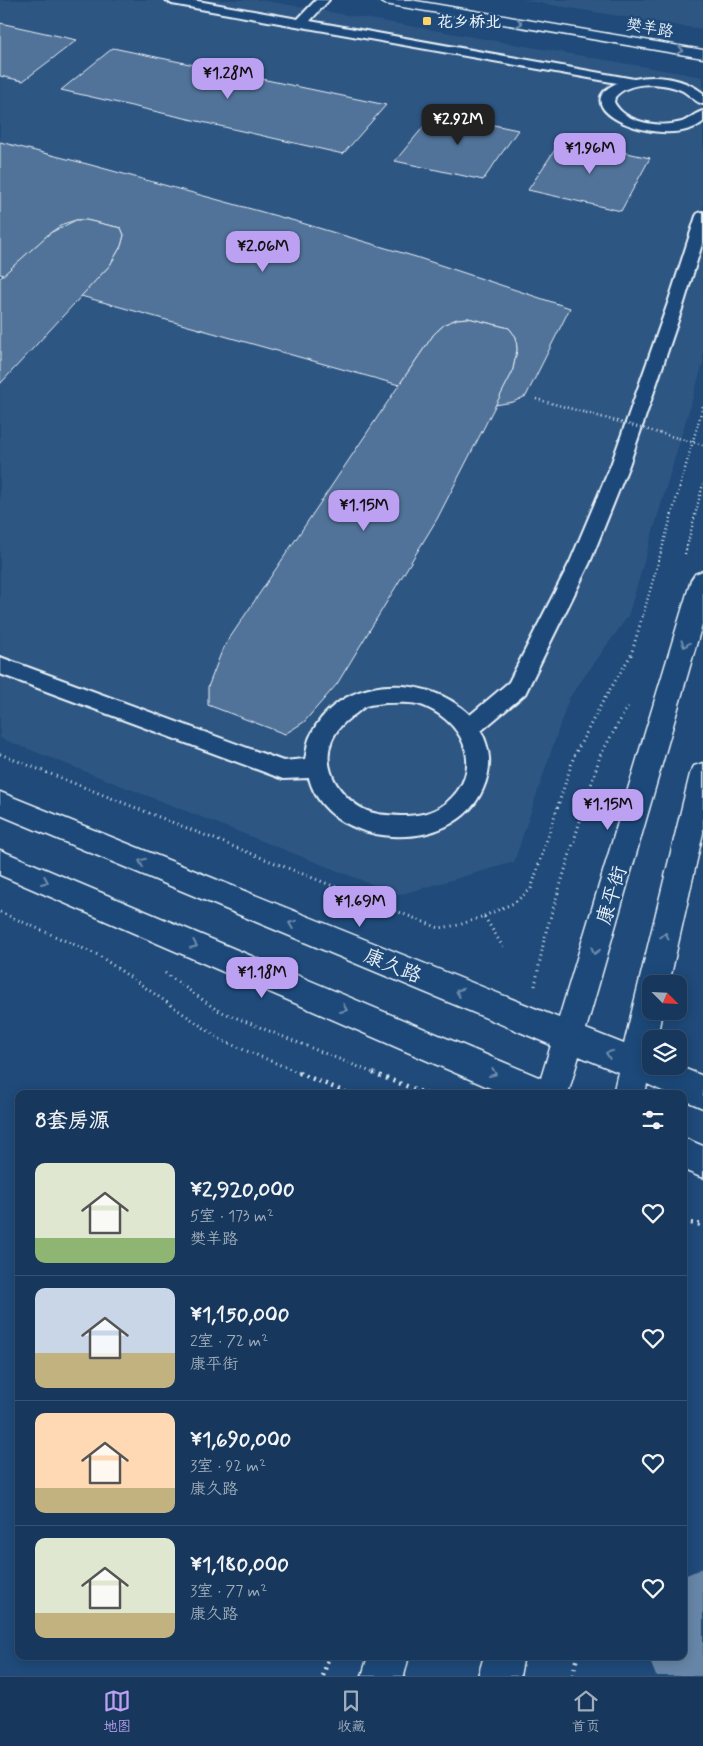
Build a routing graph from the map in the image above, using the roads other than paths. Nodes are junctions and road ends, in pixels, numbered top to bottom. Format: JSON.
{"nodes":[{"id":1,"x":172,"y":0,"type":"edge"},
{"id":2,"x":323,"y":0,"type":"edge"},
{"id":3,"x":385,"y":0,"type":"edge"},
{"id":4,"x":458,"y":0,"type":"edge"},
{"id":5,"x":301,"y":22,"type":"junction"},
{"id":6,"x":703,"y":42,"type":"edge"},
{"id":7,"x":703,"y":54,"type":"edge"},
{"id":8,"x":631,"y":82,"type":"junction"},
{"id":9,"x":703,"y":100,"type":"edge"},
{"id":10,"x":700,"y":123,"type":"edge"},
{"id":11,"x":703,"y":216,"type":"edge"},
{"id":12,"x":703,"y":580,"type":"edge"},
{"id":13,"x":0,"y":665,"type":"edge"},
{"id":14,"x":469,"y":728,"type":"junction"},
{"id":15,"x":317,"y":768,"type":"junction"},
{"id":16,"x":703,"y":774,"type":"edge"},
{"id":17,"x":0,"y":803,"type":"edge"},
{"id":18,"x":0,"y":862,"type":"edge"},
{"id":19,"x":656,"y":975,"type":"edge"},
{"id":20,"x":645,"y":1020,"type":"edge"},
{"id":21,"x":569,"y":1038,"type":"junction"},
{"id":22,"x":632,"y":1079,"type":"edge"},
{"id":23,"x":532,"y":1090,"type":"edge"},
{"id":24,"x":553,"y":1090,"type":"edge"},
{"id":25,"x":703,"y":1092,"type":"edge"},
{"id":26,"x":687,"y":1155,"type":"edge"},
{"id":27,"x":703,"y":1162,"type":"edge"},
{"id":28,"x":388,"y":1660,"type":"edge"},
{"id":29,"x":503,"y":1660,"type":"edge"},
{"id":30,"x":383,"y":1676,"type":"edge"},
{"id":31,"x":499,"y":1676,"type":"edge"}],
"edges":[{"from":1,"to":5,"type":"lane"},
{"from":2,"to":5,"type":"lane"},
{"from":3,"to":7,"type":"street","name":"樊羊路","one_way":true},
{"from":4,"to":6,"type":"street","name":"樊羊路"},
{"from":5,"to":8,"type":"lane"},
{"from":8,"to":9,"type":"lane"},
{"from":8,"to":10,"type":"lane"},
{"from":11,"to":14,"type":"lane"},
{"from":12,"to":21,"type":"street","name":"康平街","one_way":true},
{"from":13,"to":15,"type":"lane"},
{"from":14,"to":15,"type":"lane"},
{"from":14,"to":15,"type":"lane"},
{"from":19,"to":16,"type":"street","one_way":true},
{"from":21,"to":17,"type":"street","name":"康久路","one_way":true},
{"from":18,"to":23,"type":"street","one_way":true},
{"from":20,"to":22,"type":"street"},
{"from":22,"to":21,"type":"street","name":"康久路","one_way":true},
{"from":21,"to":24,"type":"street","name":"康平街"},
{"from":22,"to":25,"type":"street","name":"康久路"},
{"from":26,"to":27,"type":"street"},
{"from":28,"to":30,"type":"street"},
{"from":29,"to":31,"type":"street"}]}
